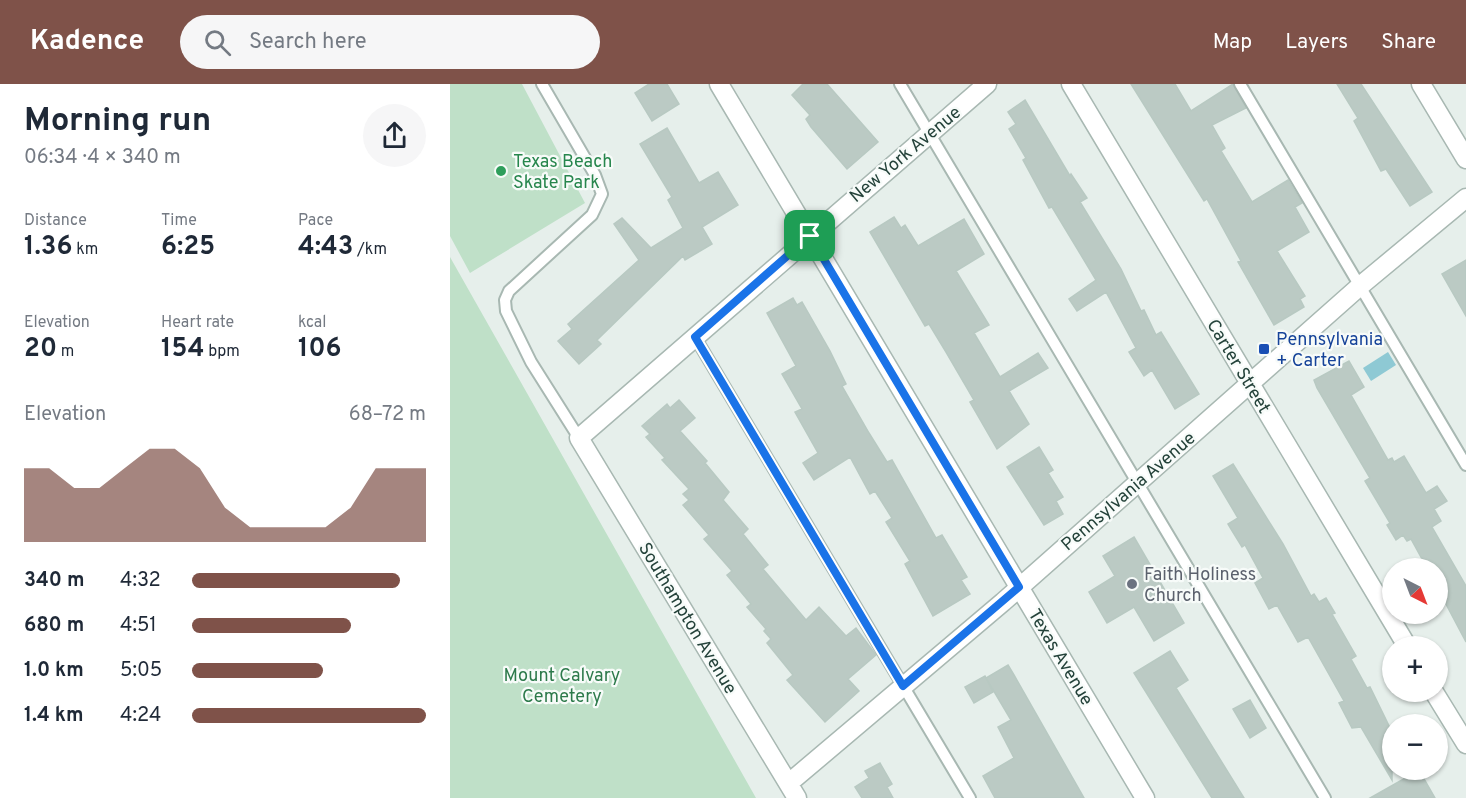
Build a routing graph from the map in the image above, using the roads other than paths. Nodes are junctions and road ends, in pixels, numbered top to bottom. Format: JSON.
{"nodes":[{"id":1,"x":542,"y":84,"type":"edge"},
{"id":2,"x":719,"y":84,"type":"edge"},
{"id":3,"x":900,"y":84,"type":"edge"},
{"id":4,"x":987,"y":84,"type":"edge"},
{"id":5,"x":1071,"y":84,"type":"edge"},
{"id":6,"x":1240,"y":84,"type":"edge"},
{"id":7,"x":1421,"y":84,"type":"edge"},
{"id":8,"x":930,"y":134,"type":"junction"},
{"id":9,"x":1466,"y":159,"type":"edge"},
{"id":10,"x":1466,"y":198,"type":"edge"},
{"id":11,"x":810,"y":236,"type":"junction"},
{"id":12,"x":1360,"y":286,"type":"junction"},
{"id":13,"x":695,"y":337,"type":"junction"},
{"id":14,"x":1250,"y":385,"type":"junction"},
{"id":15,"x":579,"y":438,"type":"junction"},
{"id":16,"x":1466,"y":465,"type":"edge"},
{"id":17,"x":1137,"y":482,"type":"junction"},
{"id":18,"x":1019,"y":587,"type":"junction"},
{"id":19,"x":1401,"y":636,"type":"edge"},
{"id":20,"x":903,"y":686,"type":"junction"},
{"id":21,"x":1440,"y":702,"type":"edge"},
{"id":22,"x":1466,"y":744,"type":"edge"},
{"id":23,"x":793,"y":790,"type":"edge"},
{"id":24,"x":970,"y":798,"type":"edge"},
{"id":25,"x":1145,"y":798,"type":"edge"},
{"id":26,"x":1326,"y":798,"type":"edge"}],
"edges":[{"from":1,"to":15,"type":"lane"},
{"from":2,"to":11,"type":"street","name":"Texas Avenue"},
{"from":3,"to":8,"type":"lane"},
{"from":4,"to":8,"type":"street","name":"New York Avenue"},
{"from":5,"to":14,"type":"street","name":"Carter Street"},
{"from":6,"to":12,"type":"lane"},
{"from":7,"to":9,"type":"street"},
{"from":8,"to":11,"type":"street","name":"New York Avenue"},
{"from":8,"to":17,"type":"lane"},
{"from":10,"to":12,"type":"street","name":"Pennsylvania Avenue"},
{"from":11,"to":13,"type":"street","name":"New York Avenue"},
{"from":11,"to":18,"type":"street","name":"Texas Avenue"},
{"from":12,"to":14,"type":"street","name":"Pennsylvania Avenue"},
{"from":12,"to":16,"type":"lane"},
{"from":13,"to":15,"type":"street","name":"New York Avenue"},
{"from":13,"to":20,"type":"lane"},
{"from":14,"to":17,"type":"street","name":"Pennsylvania Avenue"},
{"from":14,"to":19,"type":"street","name":"Carter Street"},
{"from":15,"to":23,"type":"street","name":"Southampton Avenue"},
{"from":17,"to":18,"type":"street","name":"Pennsylvania Avenue"},
{"from":17,"to":26,"type":"lane"},
{"from":18,"to":20,"type":"street","name":"Pennsylvania Avenue"},
{"from":18,"to":25,"type":"street","name":"Texas Avenue"},
{"from":20,"to":23,"type":"street","name":"Pennsylvania Avenue"},
{"from":20,"to":24,"type":"lane"},
{"from":21,"to":22,"type":"street"}]}
